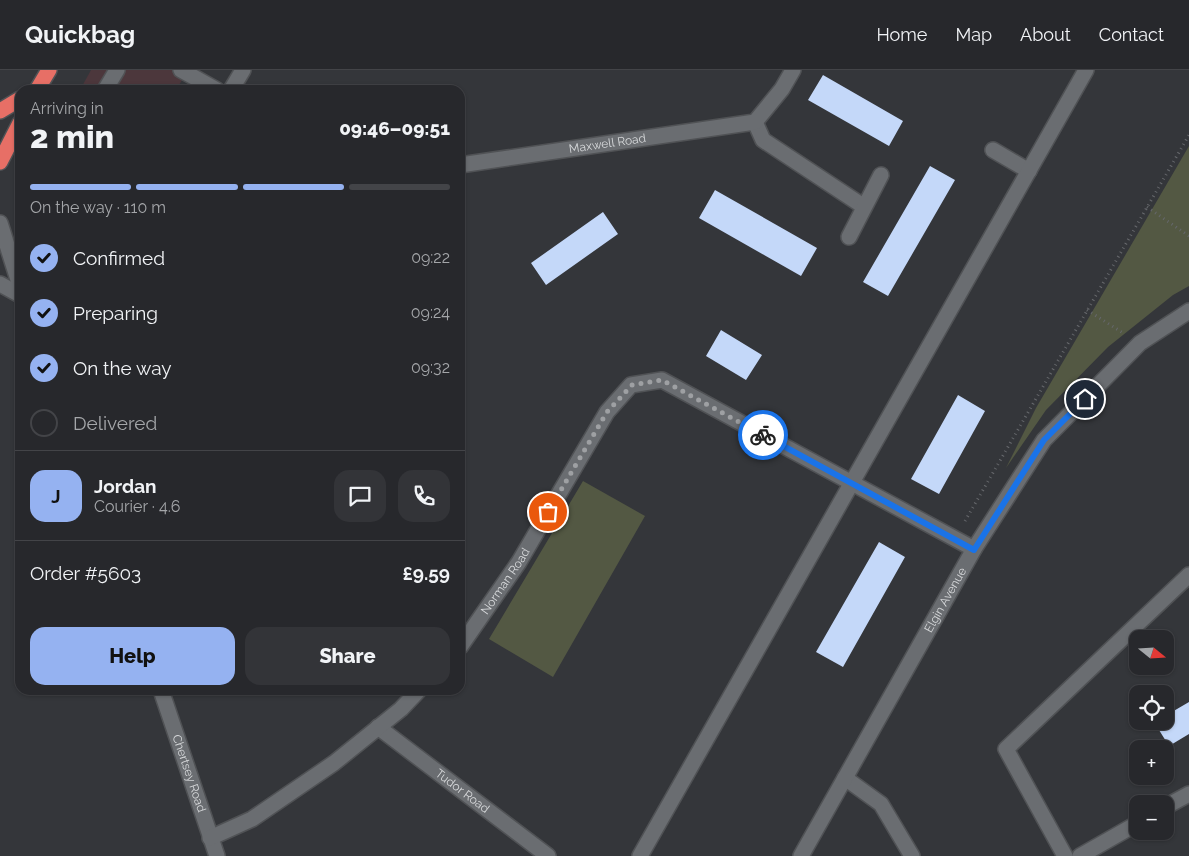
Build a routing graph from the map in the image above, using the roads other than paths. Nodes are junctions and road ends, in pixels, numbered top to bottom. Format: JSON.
{"nodes":[{"id":1,"x":49,"y":70,"type":"edge"},
{"id":2,"x":117,"y":70,"type":"edge"},
{"id":3,"x":181,"y":70,"type":"edge"},
{"id":4,"x":243,"y":70,"type":"edge"},
{"id":5,"x":792,"y":70,"type":"edge"},
{"id":6,"x":1086,"y":70,"type":"edge"},
{"id":7,"x":40,"y":85,"type":"edge"},
{"id":8,"x":109,"y":85,"type":"edge"},
{"id":9,"x":208,"y":85,"type":"edge"},
{"id":10,"x":234,"y":85,"type":"edge"},
{"id":11,"x":15,"y":102,"type":"edge"},
{"id":12,"x":0,"y":111,"type":"edge"},
{"id":13,"x":755,"y":122,"type":"junction"},
{"id":14,"x":15,"y":133,"type":"edge"},
{"id":15,"x":993,"y":150,"type":"dead end"},
{"id":16,"x":0,"y":162,"type":"edge"},
{"id":17,"x":465,"y":164,"type":"edge"},
{"id":18,"x":1028,"y":171,"type":"junction"},
{"id":19,"x":882,"y":175,"type":"dead end"},
{"id":20,"x":864,"y":206,"type":"junction"},
{"id":21,"x":0,"y":223,"type":"edge"},
{"id":22,"x":848,"y":237,"type":"dead end"},
{"id":23,"x":15,"y":264,"type":"edge"},
{"id":24,"x":0,"y":284,"type":"edge"},
{"id":25,"x":15,"y":292,"type":"edge"},
{"id":26,"x":1189,"y":312,"type":"edge"},
{"id":27,"x":851,"y":483,"type":"junction"},
{"id":28,"x":974,"y":550,"type":"junction"},
{"id":29,"x":1189,"y":575,"type":"edge"},
{"id":30,"x":465,"y":640,"type":"edge"},
{"id":31,"x":163,"y":695,"type":"edge"},
{"id":32,"x":413,"y":695,"type":"edge"},
{"id":33,"x":378,"y":727,"type":"junction"},
{"id":34,"x":845,"y":778,"type":"junction"},
{"id":35,"x":1189,"y":794,"type":"edge"},
{"id":36,"x":1174,"y":802,"type":"edge"},
{"id":37,"x":1129,"y":828,"type":"edge"},
{"id":38,"x":210,"y":838,"type":"junction"},
{"id":39,"x":217,"y":856,"type":"edge"},
{"id":40,"x":548,"y":856,"type":"edge"},
{"id":41,"x":640,"y":856,"type":"edge"},
{"id":42,"x":801,"y":856,"type":"edge"},
{"id":43,"x":912,"y":856,"type":"edge"},
{"id":44,"x":1066,"y":856,"type":"edge"},
{"id":45,"x":1080,"y":856,"type":"edge"}],
"edges":[{"from":1,"to":7,"type":"highway"},
{"from":2,"to":8,"type":"street"},
{"from":3,"to":9,"type":"street"},
{"from":4,"to":10,"type":"street"},
{"from":5,"to":13,"type":"street"},
{"from":6,"to":18,"type":"street"},
{"from":11,"to":12,"type":"highway"},
{"from":13,"to":17,"type":"street","name":"Maxwell Road"},
{"from":13,"to":20,"type":"street"},
{"from":14,"to":16,"type":"highway"},
{"from":15,"to":18,"type":"street"},
{"from":18,"to":27,"type":"street"},
{"from":19,"to":20,"type":"street"},
{"from":20,"to":22,"type":"street"},
{"from":21,"to":23,"type":"street"},
{"from":24,"to":25,"type":"street"},
{"from":26,"to":28,"type":"street","name":"Elgin Avenue"},
{"from":27,"to":28,"type":"street","name":"Norman Road"},
{"from":27,"to":30,"type":"street","name":"Norman Road"},
{"from":27,"to":41,"type":"street"},
{"from":28,"to":34,"type":"street","name":"Elgin Avenue"},
{"from":29,"to":44,"type":"street"},
{"from":31,"to":38,"type":"street","name":"Chertsey Road"},
{"from":32,"to":33,"type":"street"},
{"from":33,"to":38,"type":"street"},
{"from":33,"to":40,"type":"street","name":"Tudor Road"},
{"from":34,"to":42,"type":"street","name":"Elgin Avenue"},
{"from":34,"to":43,"type":"street"},
{"from":35,"to":36,"type":"street"},
{"from":37,"to":45,"type":"street"},
{"from":38,"to":39,"type":"street","name":"Chertsey Road"}]}
